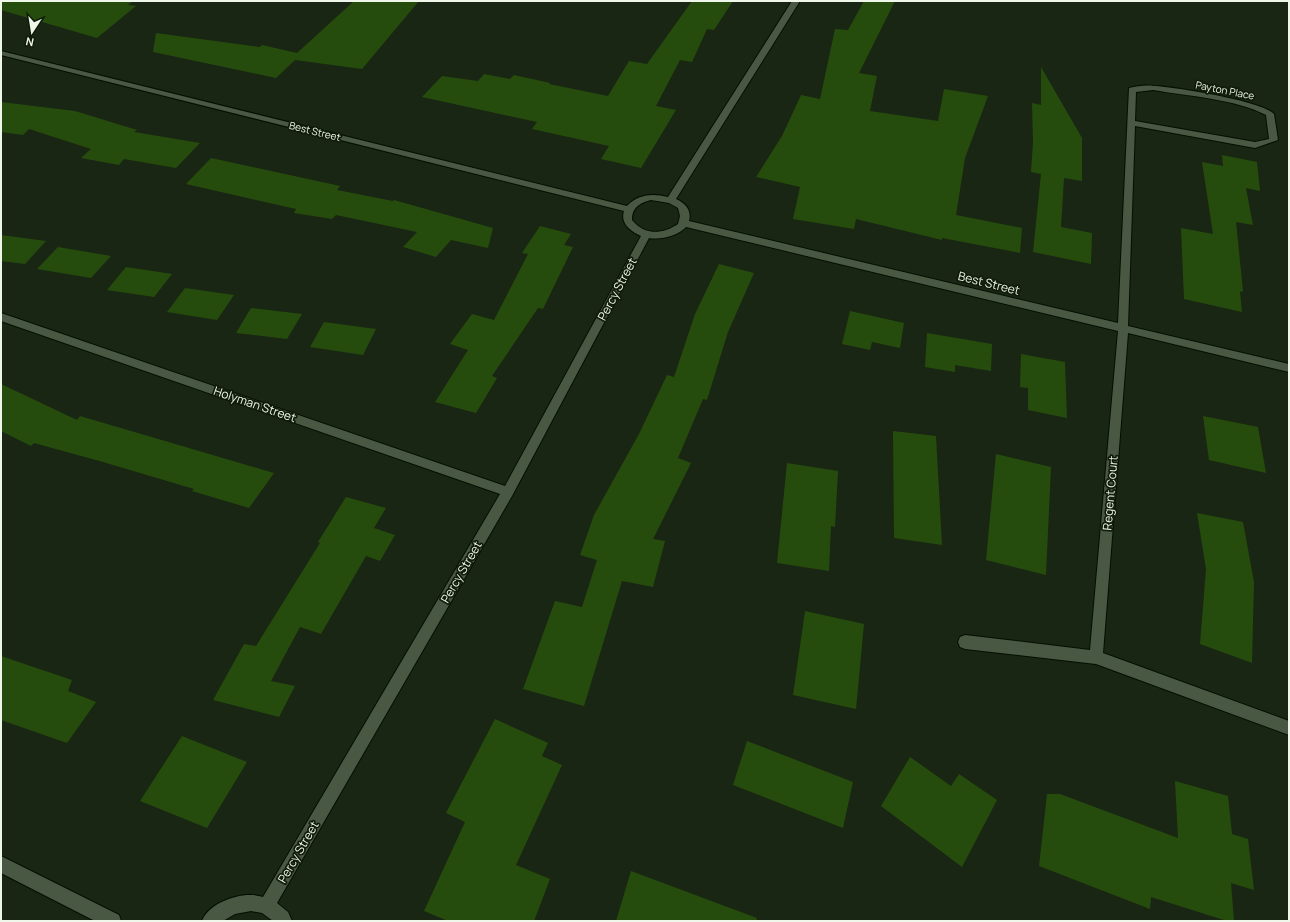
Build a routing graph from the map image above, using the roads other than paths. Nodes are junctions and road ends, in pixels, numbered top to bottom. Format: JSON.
{"nodes":[{"id":1,"x":796,"y":1,"type":"edge"},
{"id":2,"x":1,"y":53,"type":"edge"},
{"id":3,"x":1132,"y":122,"type":"junction"},
{"id":4,"x":670,"y":200,"type":"junction"},
{"id":5,"x":628,"y":209,"type":"junction"},
{"id":6,"x":683,"y":223,"type":"junction"},
{"id":7,"x":646,"y":235,"type":"junction"},
{"id":8,"x":1,"y":317,"type":"edge"},
{"id":9,"x":1123,"y":329,"type":"junction"},
{"id":10,"x":1289,"y":368,"type":"edge"},
{"id":11,"x":508,"y":492,"type":"junction"},
{"id":12,"x":965,"y":642,"type":"dead end"},
{"id":13,"x":1096,"y":657,"type":"junction"},
{"id":14,"x":1289,"y":728,"type":"edge"},
{"id":15,"x":1,"y":864,"type":"edge"},
{"id":16,"x":267,"y":905,"type":"junction"},
{"id":17,"x":113,"y":921,"type":"edge"},
{"id":18,"x":210,"y":921,"type":"edge"},
{"id":19,"x":284,"y":921,"type":"edge"}],
"edges":[{"from":1,"to":4,"type":"street"},
{"from":2,"to":5,"type":"street","name":"Best Street"},
{"from":3,"to":3,"type":"street","name":"Payton Place"},
{"from":3,"to":9,"type":"street","name":"Payton Place"},
{"from":4,"to":5,"type":"street"},
{"from":4,"to":6,"type":"street"},
{"from":5,"to":7,"type":"street"},
{"from":6,"to":7,"type":"street"},
{"from":6,"to":9,"type":"street","name":"Best Street"},
{"from":7,"to":11,"type":"street","name":"Percy Street"},
{"from":8,"to":11,"type":"street","name":"Holyman Street"},
{"from":9,"to":10,"type":"street","name":"Best Street"},
{"from":9,"to":13,"type":"street","name":"Regent Court"},
{"from":11,"to":16,"type":"street","name":"Percy Street"},
{"from":12,"to":13,"type":"street"},
{"from":13,"to":14,"type":"street"},
{"from":15,"to":17,"type":"street"},
{"from":16,"to":18,"type":"street"},
{"from":16,"to":19,"type":"street"}]}
